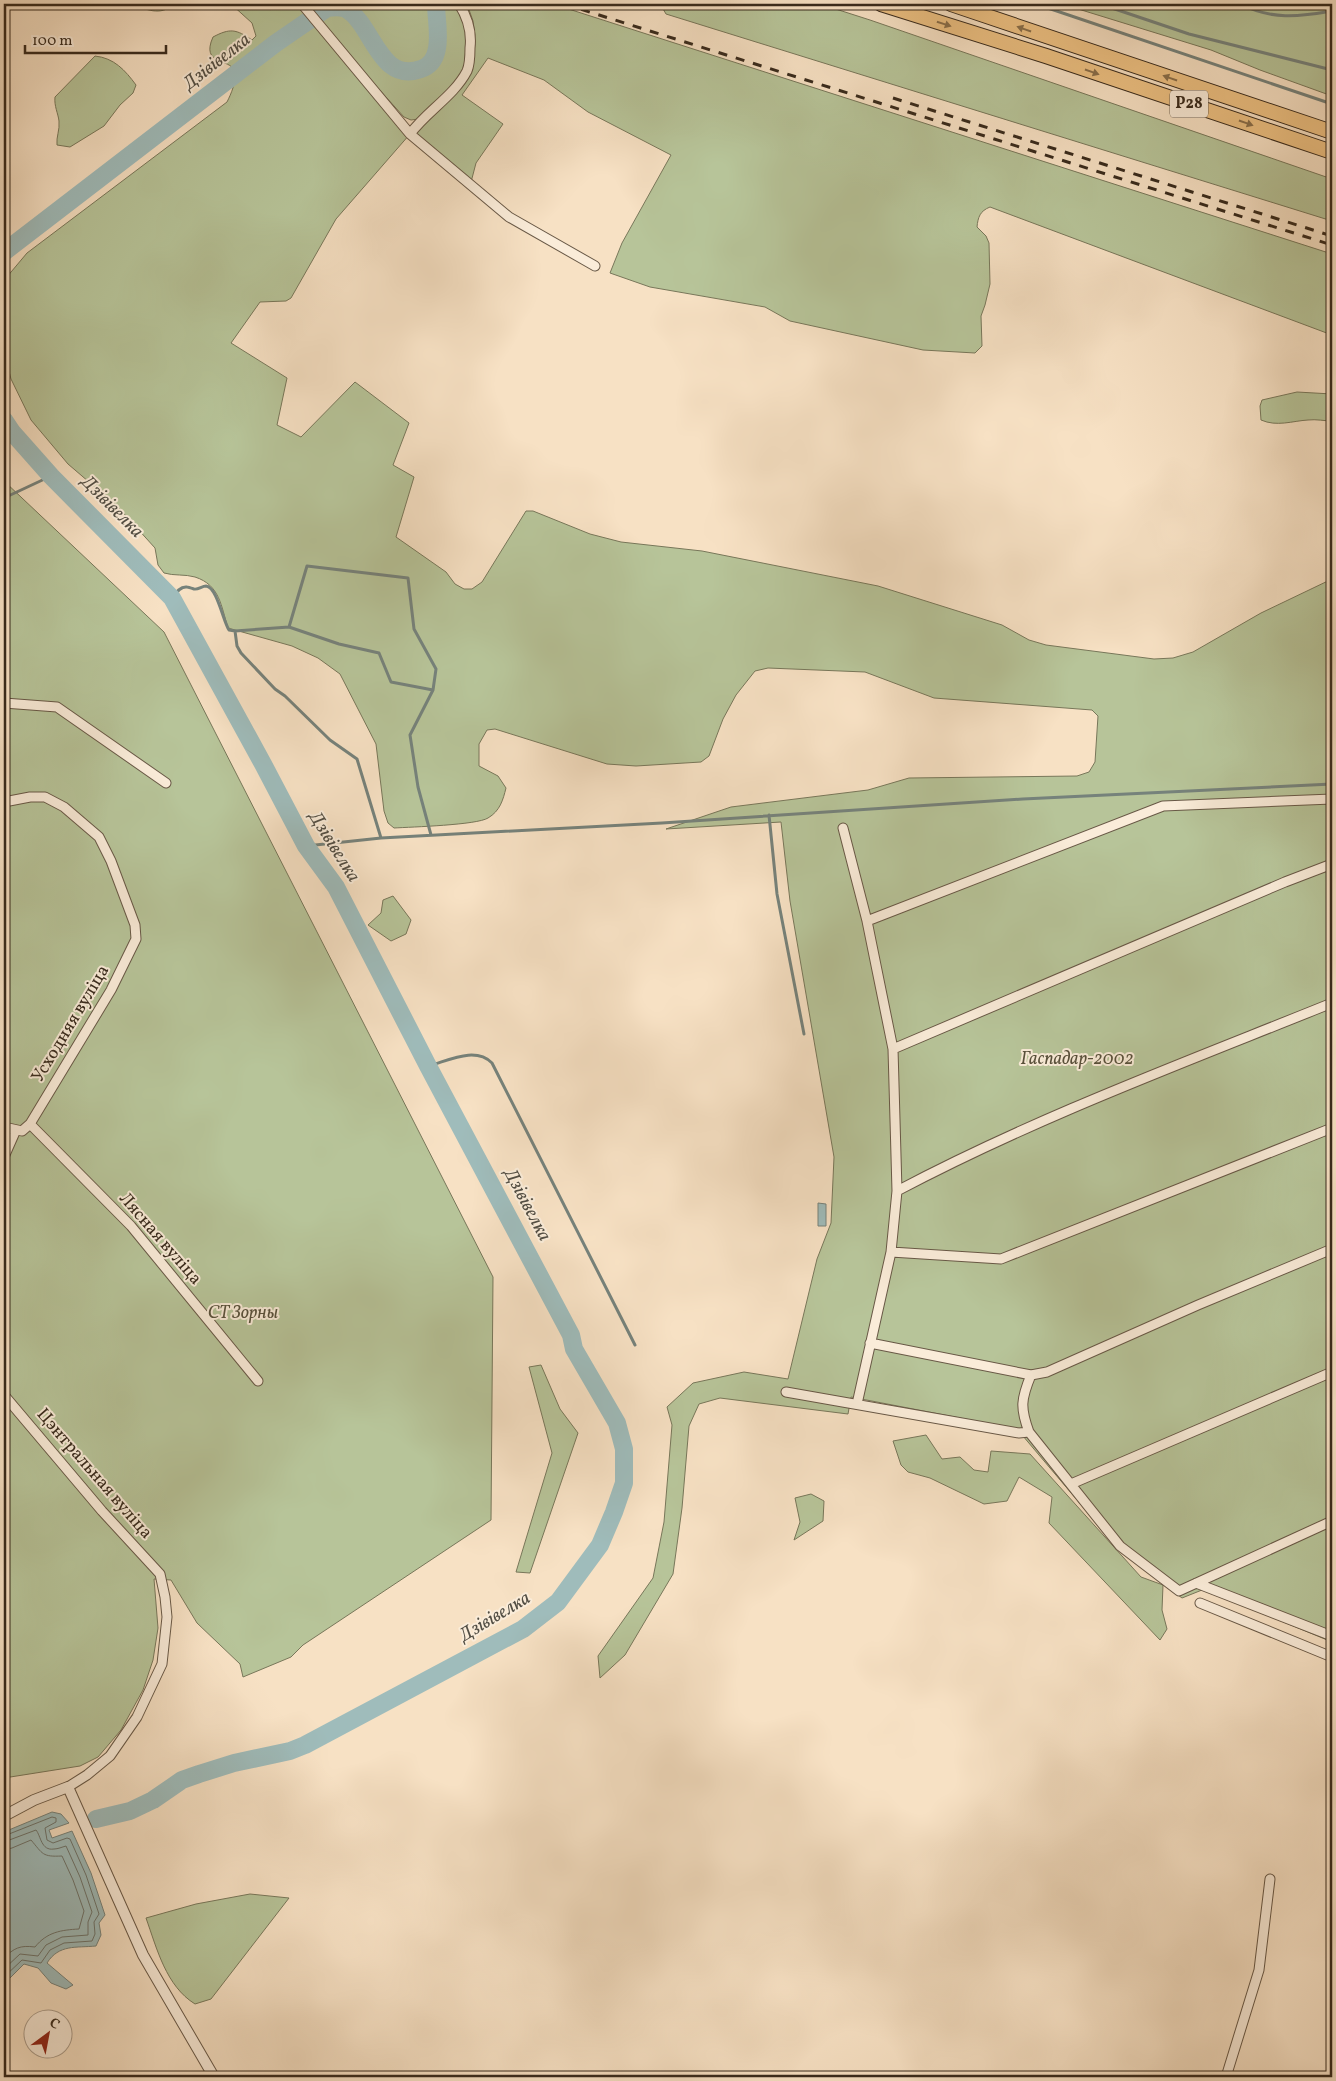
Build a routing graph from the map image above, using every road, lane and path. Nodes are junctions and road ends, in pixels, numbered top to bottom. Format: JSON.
{"nodes":[{"id":1,"x":459,"y":4,"type":"edge"},
{"id":2,"x":881,"y":4,"type":"edge"},
{"id":3,"x":951,"y":4,"type":"edge"},
{"id":4,"x":304,"y":7,"type":"edge"},
{"id":5,"x":1332,"y":132,"type":"edge"},
{"id":6,"x":410,"y":134,"type":"junction"},
{"id":7,"x":1332,"y":152,"type":"edge"},
{"id":8,"x":595,"y":266,"type":"dead end"},
{"id":9,"x":4,"y":703,"type":"edge"},
{"id":10,"x":166,"y":782,"type":"dead end"},
{"id":11,"x":1332,"y":799,"type":"edge"},
{"id":12,"x":4,"y":802,"type":"edge"},
{"id":13,"x":843,"y":828,"type":"dead end"},
{"id":14,"x":1332,"y":864,"type":"edge"},
{"id":15,"x":867,"y":921,"type":"junction"},
{"id":16,"x":1332,"y":1003,"type":"edge"},
{"id":17,"x":893,"y":1049,"type":"junction"},
{"id":18,"x":30,"y":1124,"type":"junction"},
{"id":19,"x":4,"y":1127,"type":"edge"},
{"id":20,"x":1332,"y":1128,"type":"edge"},
{"id":21,"x":16,"y":1130,"type":"junction"},
{"id":22,"x":4,"y":1157,"type":"edge"},
{"id":23,"x":897,"y":1191,"type":"junction"},
{"id":24,"x":1332,"y":1250,"type":"edge"},
{"id":25,"x":891,"y":1252,"type":"junction"},
{"id":26,"x":870,"y":1343,"type":"junction"},
{"id":27,"x":1332,"y":1372,"type":"edge"},
{"id":28,"x":1031,"y":1375,"type":"junction"},
{"id":29,"x":258,"y":1381,"type":"dead end"},
{"id":30,"x":786,"y":1392,"type":"dead end"},
{"id":31,"x":4,"y":1395,"type":"edge"},
{"id":32,"x":857,"y":1404,"type":"junction"},
{"id":33,"x":1029,"y":1432,"type":"junction"},
{"id":34,"x":1071,"y":1484,"type":"junction"},
{"id":35,"x":1332,"y":1521,"type":"edge"},
{"id":36,"x":1196,"y":1583,"type":"junction"},
{"id":37,"x":1200,"y":1603,"type":"dead end"},
{"id":38,"x":1332,"y":1636,"type":"edge"},
{"id":39,"x":1332,"y":1657,"type":"edge"},
{"id":40,"x":68,"y":1787,"type":"junction"},
{"id":41,"x":4,"y":1816,"type":"edge"},
{"id":42,"x":1270,"y":1879,"type":"dead end"},
{"id":43,"x":214,"y":2077,"type":"edge"},
{"id":44,"x":1226,"y":2077,"type":"edge"}],
"edges":[{"from":1,"to":6,"type":"street"},
{"from":2,"to":7,"type":"highway","number":"Р28","one_way":true},
{"from":5,"to":3,"type":"highway","number":"Р28","one_way":true},
{"from":4,"to":6,"type":"street"},
{"from":6,"to":8,"type":"street"},
{"from":9,"to":10,"type":"street"},
{"from":11,"to":15,"type":"street"},
{"from":12,"to":18,"type":"street","name":"Усходняя вуліца"},
{"from":13,"to":15,"type":"street"},
{"from":14,"to":17,"type":"street"},
{"from":15,"to":17,"type":"street"},
{"from":16,"to":23,"type":"street"},
{"from":17,"to":23,"type":"street"},
{"from":18,"to":21,"type":"street"},
{"from":18,"to":29,"type":"street","name":"Лясная вуліца"},
{"from":19,"to":21,"type":"street"},
{"from":20,"to":25,"type":"street"},
{"from":21,"to":22,"type":"street"},
{"from":23,"to":25,"type":"street"},
{"from":24,"to":28,"type":"street"},
{"from":25,"to":26,"type":"street"},
{"from":26,"to":28,"type":"street"},
{"from":26,"to":32,"type":"street"},
{"from":27,"to":34,"type":"street"},
{"from":28,"to":33,"type":"street"},
{"from":30,"to":32,"type":"street"},
{"from":31,"to":40,"type":"street","name":"Цэнтральная вуліца"},
{"from":32,"to":33,"type":"street"},
{"from":33,"to":34,"type":"street"},
{"from":34,"to":36,"type":"street"},
{"from":35,"to":36,"type":"street"},
{"from":36,"to":38,"type":"street"},
{"from":37,"to":39,"type":"street"},
{"from":40,"to":41,"type":"street"},
{"from":40,"to":43,"type":"street"},
{"from":42,"to":44,"type":"street"}]}
